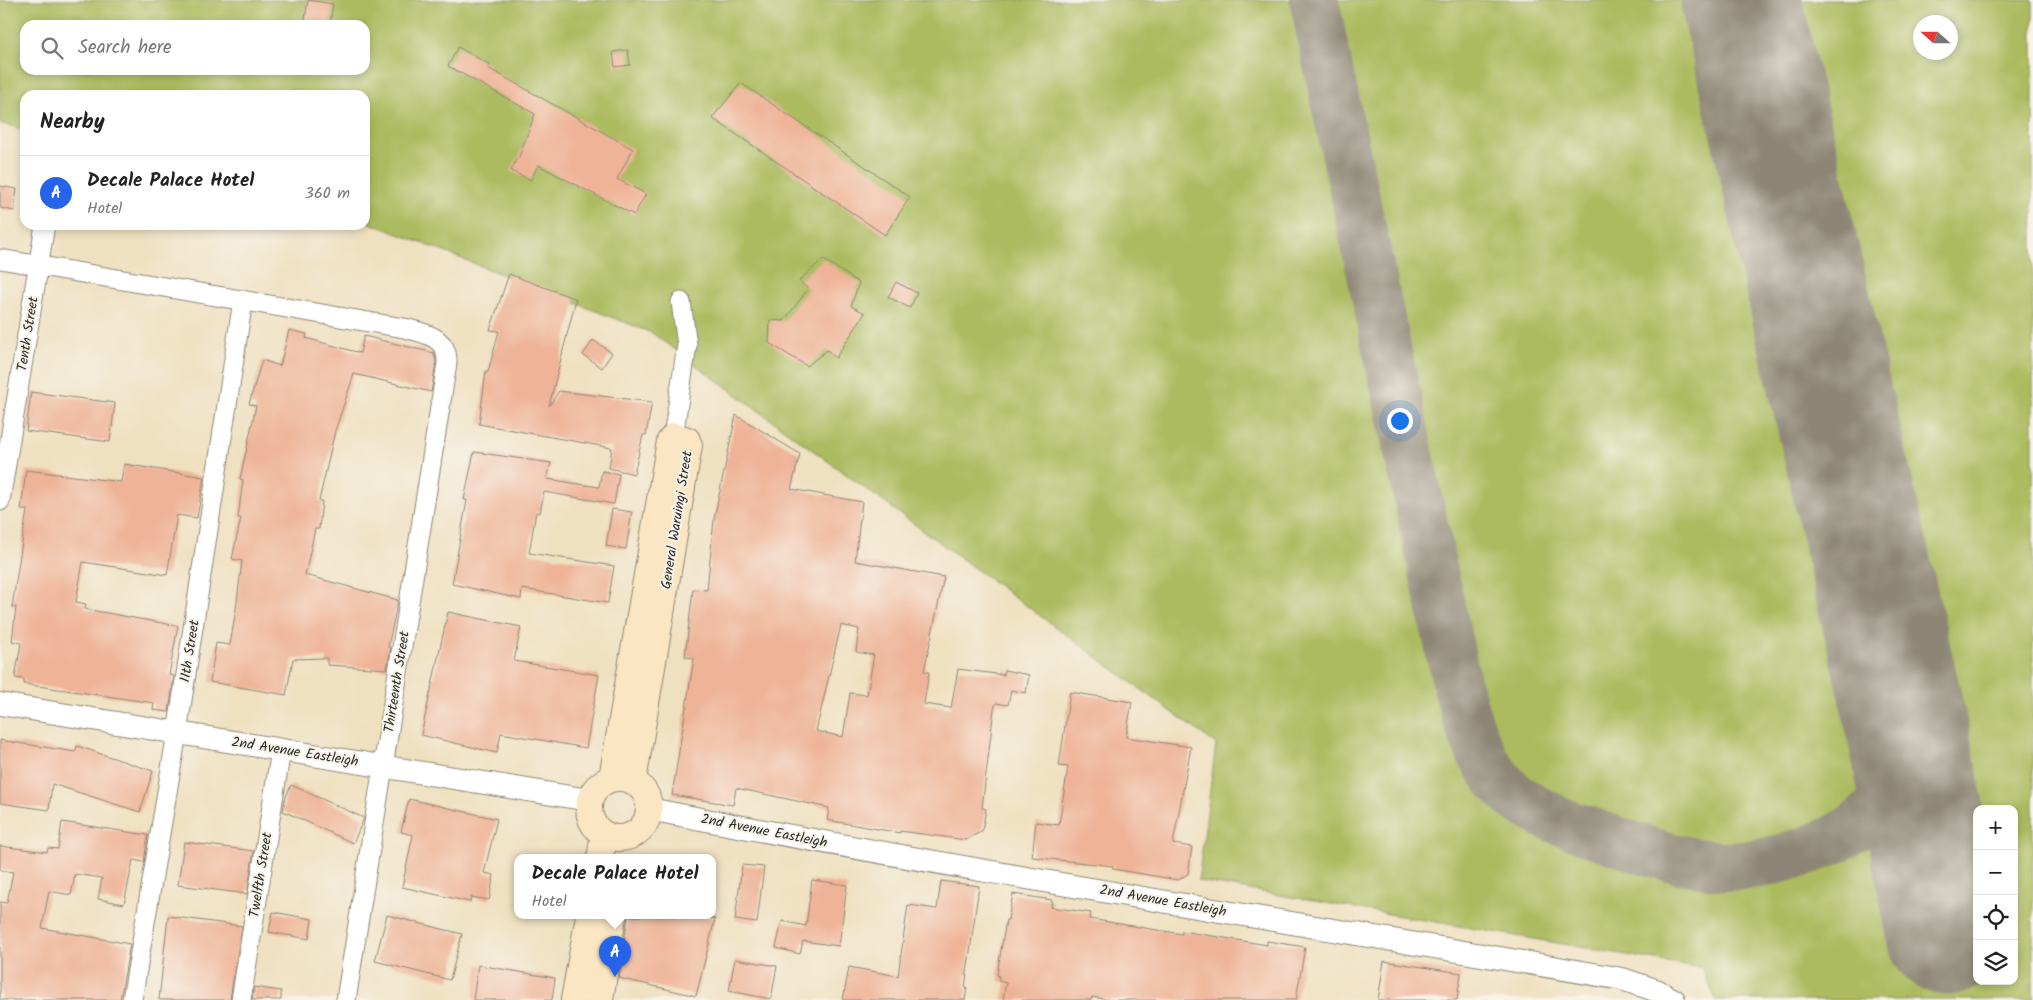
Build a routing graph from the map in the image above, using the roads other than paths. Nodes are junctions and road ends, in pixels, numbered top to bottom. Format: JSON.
{"nodes":[{"id":1,"x":44,"y":230,"type":"edge"},
{"id":2,"x":0,"y":259,"type":"edge"},
{"id":3,"x":39,"y":266,"type":"junction"},
{"id":4,"x":243,"y":300,"type":"junction"},
{"id":5,"x":681,"y":302,"type":"dead end"},
{"id":6,"x":673,"y":437,"type":"joint"},
{"id":7,"x":0,"y":501,"type":"edge"},
{"id":8,"x":0,"y":704,"type":"edge"},
{"id":9,"x":177,"y":733,"type":"junction"},
{"id":10,"x":281,"y":750,"type":"junction"},
{"id":11,"x":384,"y":766,"type":"junction"},
{"id":12,"x":623,"y":780,"type":"junction"},
{"id":13,"x":589,"y":800,"type":"junction"},
{"id":14,"x":649,"y":809,"type":"junction"},
{"id":15,"x":612,"y":847,"type":"edge"},
{"id":16,"x":588,"y":919,"type":"edge"},
{"id":17,"x":613,"y":919,"type":"edge"},
{"id":18,"x":132,"y":1000,"type":"edge"},
{"id":19,"x":241,"y":1000,"type":"edge"},
{"id":20,"x":346,"y":1000,"type":"edge"},
{"id":21,"x":574,"y":1000,"type":"edge"},
{"id":22,"x":600,"y":1000,"type":"edge"},
{"id":23,"x":1674,"y":1000,"type":"edge"}],
"edges":[{"from":1,"to":3,"type":"street","name":"Tenth Street"},
{"from":2,"to":3,"type":"street"},
{"from":3,"to":4,"type":"street"},
{"from":3,"to":7,"type":"street","name":"Tenth Street"},
{"from":4,"to":9,"type":"street","name":"11th Street"},
{"from":4,"to":11,"type":"street","name":"Thirteenth Street"},
{"from":5,"to":6,"type":"street"},
{"from":6,"to":12,"type":"main road","name":"General Waruingi Street"},
{"from":8,"to":9,"type":"street","name":"2nd Avenue Eastleigh"},
{"from":9,"to":10,"type":"street","name":"2nd Avenue Eastleigh"},
{"from":9,"to":18,"type":"street","name":"11th Street"},
{"from":10,"to":11,"type":"street","name":"2nd Avenue Eastleigh"},
{"from":10,"to":19,"type":"street","name":"Twelfth Street"},
{"from":11,"to":13,"type":"street","name":"2nd Avenue Eastleigh"},
{"from":11,"to":20,"type":"street","name":"Thirteenth Street"},
{"from":12,"to":13,"type":"main road"},
{"from":12,"to":14,"type":"main road"},
{"from":13,"to":15,"type":"main road"},
{"from":14,"to":15,"type":"main road"},
{"from":14,"to":23,"type":"street","name":"2nd Avenue Eastleigh"},
{"from":16,"to":21,"type":"main road"},
{"from":17,"to":22,"type":"main road"}]}
